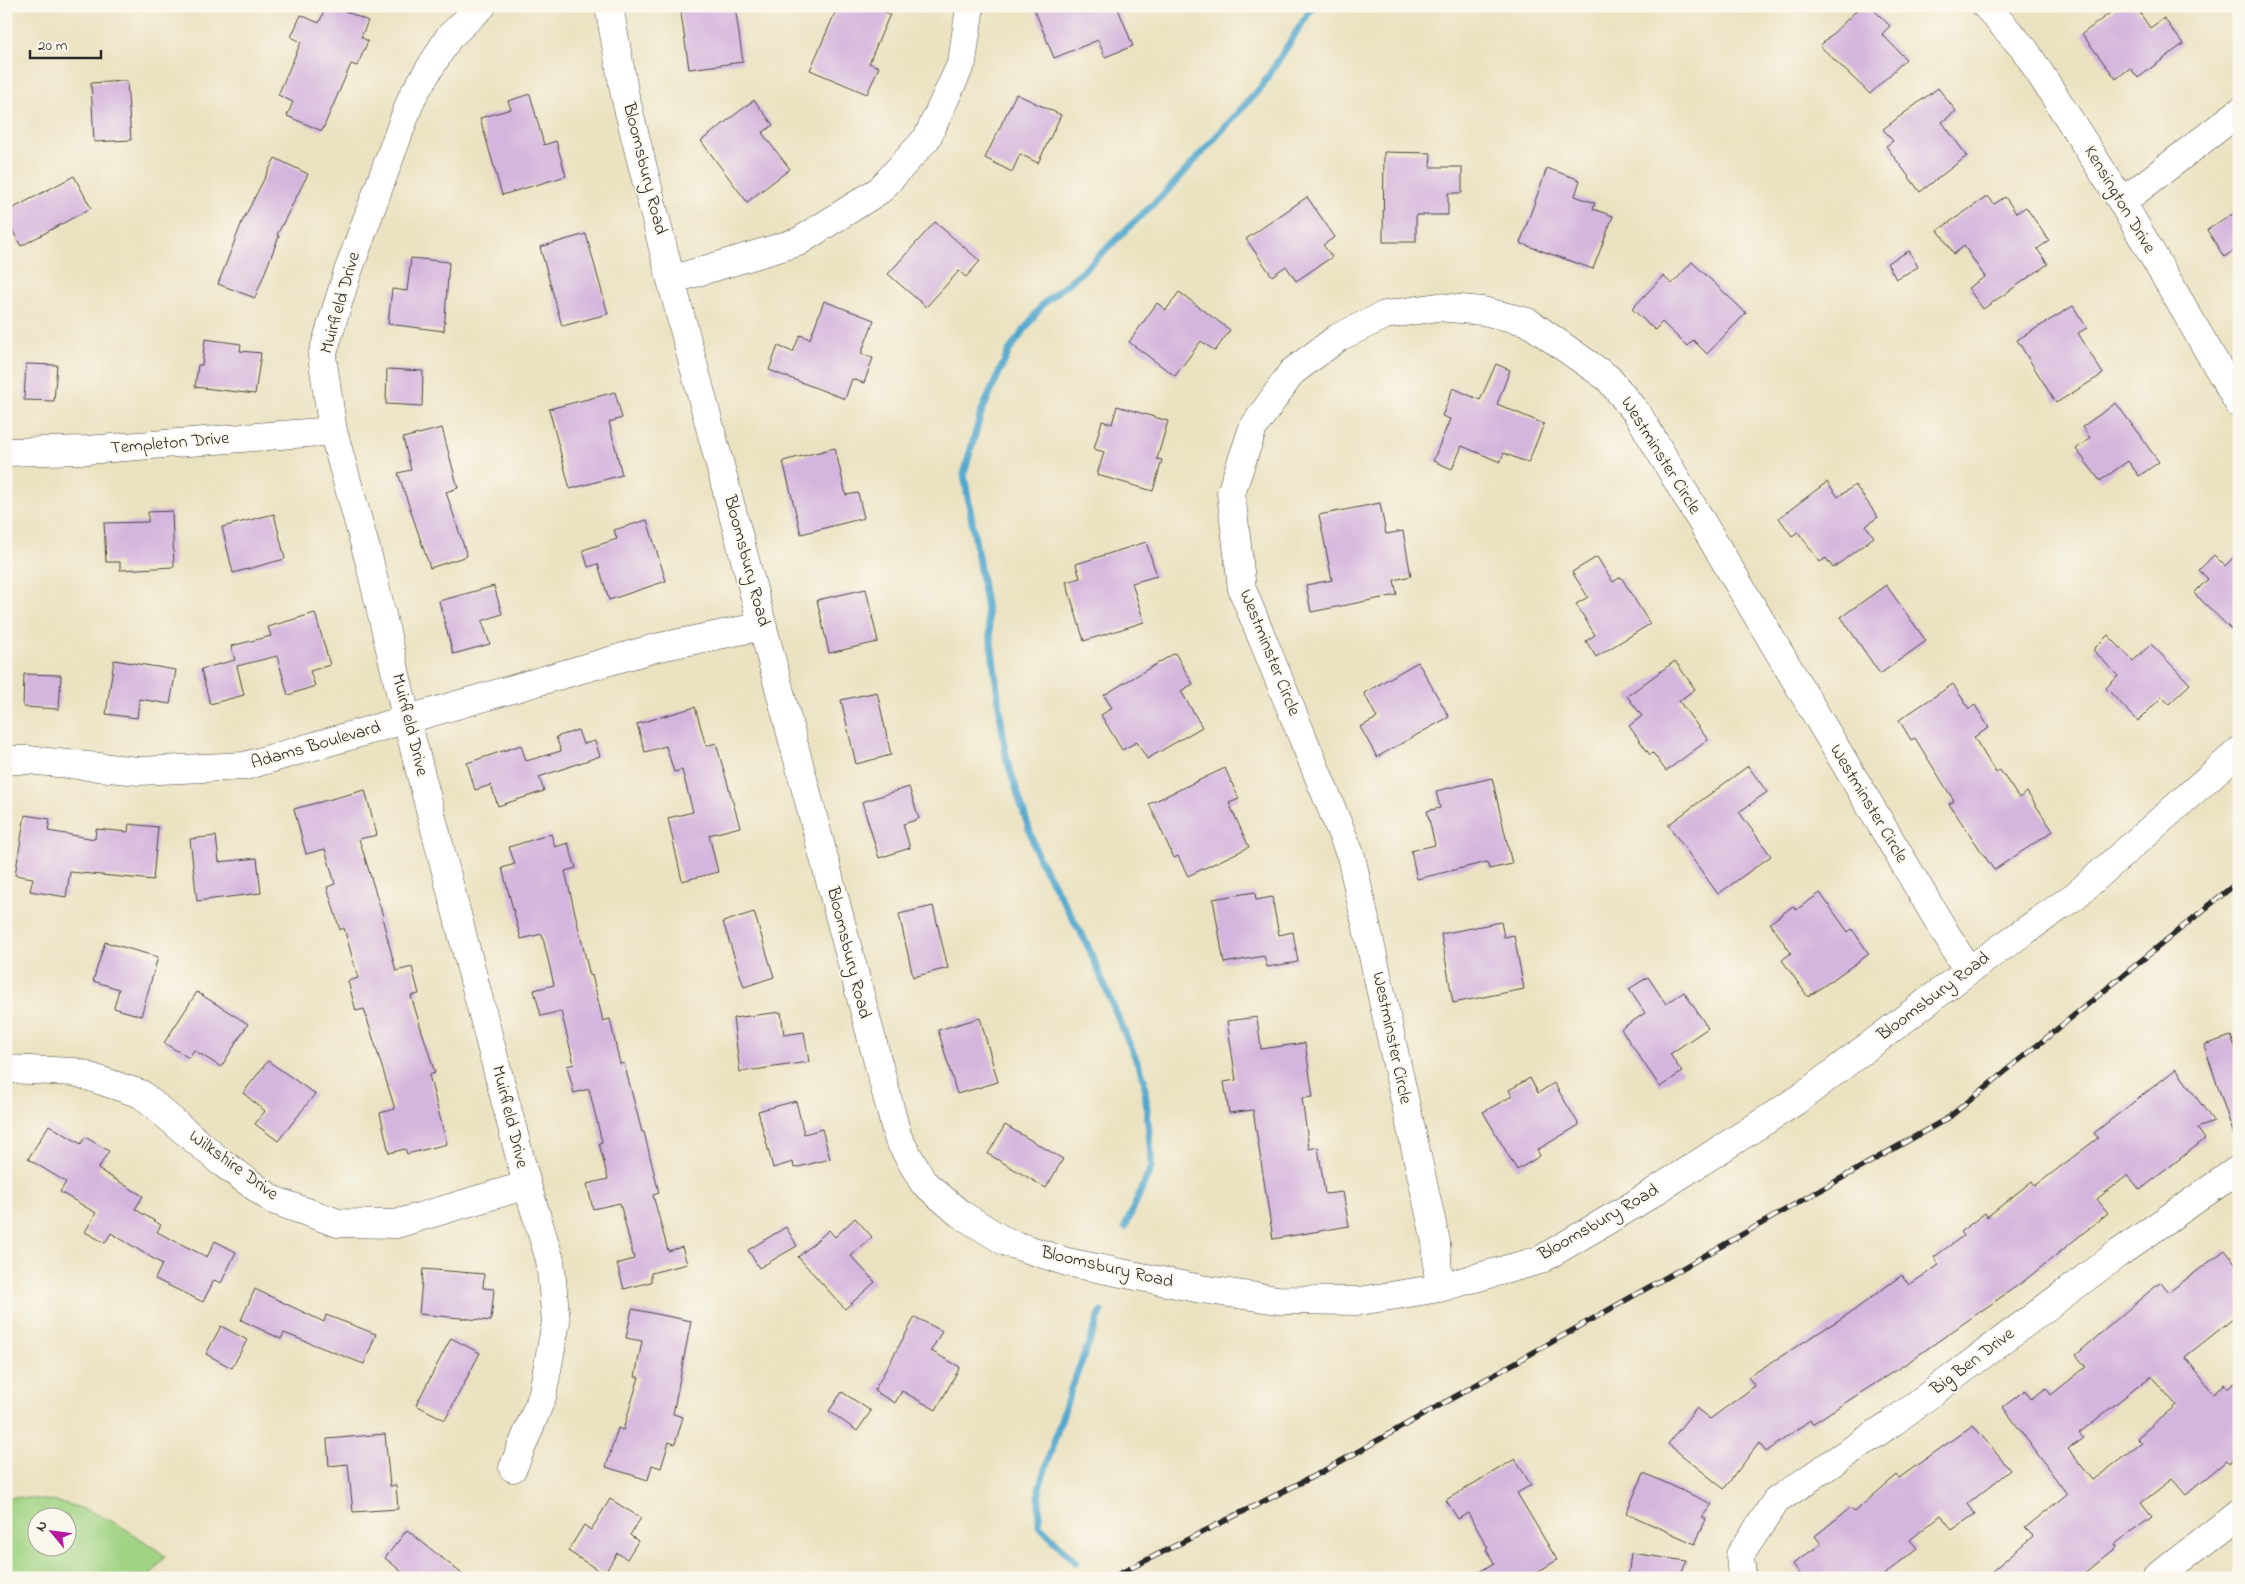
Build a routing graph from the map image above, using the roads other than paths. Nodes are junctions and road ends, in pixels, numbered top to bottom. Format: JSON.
{"nodes":[{"id":1,"x":482,"y":6,"type":"edge"},
{"id":2,"x":609,"y":6,"type":"edge"},
{"id":3,"x":970,"y":6,"type":"edge"},
{"id":4,"x":1986,"y":6,"type":"edge"},
{"id":5,"x":2239,"y":112,"type":"edge"},
{"id":6,"x":2122,"y":202,"type":"junction"},
{"id":7,"x":671,"y":280,"type":"junction"},
{"id":8,"x":2239,"y":404,"type":"edge"},
{"id":9,"x":333,"y":430,"type":"junction"},
{"id":10,"x":6,"y":452,"type":"edge"},
{"id":11,"x":763,"y":626,"type":"junction"},
{"id":12,"x":407,"y":721,"type":"junction"},
{"id":13,"x":2239,"y":752,"type":"edge"},
{"id":14,"x":6,"y":760,"type":"edge"},
{"id":15,"x":1968,"y":971,"type":"junction"},
{"id":16,"x":6,"y":1069,"type":"edge"},
{"id":17,"x":2239,"y":1170,"type":"edge"},
{"id":18,"x":527,"y":1185,"type":"junction"},
{"id":19,"x":1439,"y":1288,"type":"junction"},
{"id":20,"x":513,"y":1468,"type":"dead end"},
{"id":21,"x":2239,"y":1513,"type":"edge"},
{"id":22,"x":1742,"y":1578,"type":"edge"},
{"id":23,"x":2156,"y":1578,"type":"edge"}],
"edges":[{"from":1,"to":9,"type":"street","name":"Muirfield Drive"},
{"from":2,"to":7,"type":"street","name":"Bloomsbury Road"},
{"from":3,"to":7,"type":"street"},
{"from":4,"to":6,"type":"street","name":"Kensington Drive"},
{"from":5,"to":6,"type":"street"},
{"from":6,"to":8,"type":"street","name":"Kensington Drive"},
{"from":7,"to":11,"type":"street","name":"Bloomsbury Road"},
{"from":9,"to":10,"type":"street","name":"Templeton Drive"},
{"from":9,"to":12,"type":"street","name":"Muirfield Drive"},
{"from":11,"to":12,"type":"street","name":"Adams Boulevard"},
{"from":11,"to":19,"type":"street","name":"Bloomsbury Road"},
{"from":12,"to":14,"type":"street","name":"Adams Boulevard"},
{"from":12,"to":18,"type":"street","name":"Muirfield Drive"},
{"from":13,"to":15,"type":"street","name":"Bloomsbury Road"},
{"from":15,"to":19,"type":"street","name":"Bloomsbury Road"},
{"from":15,"to":19,"type":"street","name":"Westminster Circle"},
{"from":16,"to":18,"type":"street","name":"Wilkshire Drive"},
{"from":17,"to":22,"type":"street","name":"Big Ben Drive"},
{"from":18,"to":20,"type":"street","name":"Muirfield Drive"},
{"from":21,"to":23,"type":"street"}]}
